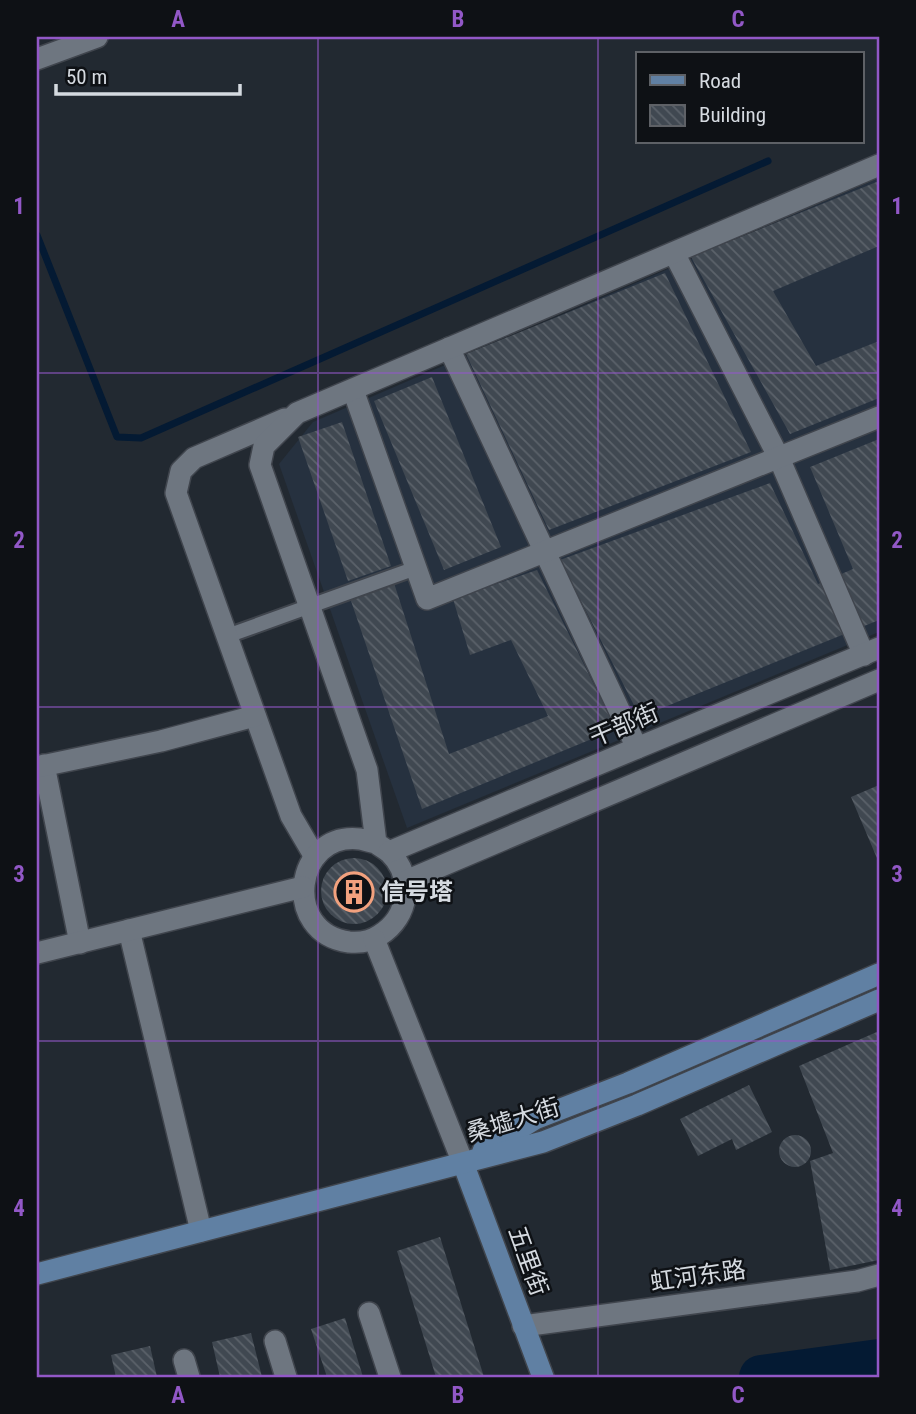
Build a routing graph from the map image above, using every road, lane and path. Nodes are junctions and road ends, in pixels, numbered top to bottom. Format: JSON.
{"nodes":[{"id":1,"x":97,"y":37,"type":"edge"},
{"id":2,"x":37,"y":60,"type":"edge"},
{"id":3,"x":879,"y":165,"type":"edge"},
{"id":4,"x":674,"y":253,"type":"junction"},
{"id":5,"x":449,"y":348,"type":"junction"},
{"id":6,"x":353,"y":390,"type":"junction"},
{"id":7,"x":297,"y":413,"type":"junction"},
{"id":8,"x":879,"y":417,"type":"edge"},
{"id":9,"x":779,"y":458,"type":"junction"},
{"id":10,"x":544,"y":552,"type":"junction"},
{"id":11,"x":416,"y":568,"type":"junction"},
{"id":12,"x":310,"y":606,"type":"junction"},
{"id":13,"x":227,"y":636,"type":"junction"},
{"id":14,"x":872,"y":651,"type":"edge"},
{"id":15,"x":879,"y":680,"type":"edge"},
{"id":16,"x":255,"y":716,"type":"junction"},
{"id":17,"x":637,"y":748,"type":"junction"},
{"id":18,"x":40,"y":766,"type":"edge"},
{"id":19,"x":382,"y":848,"type":"junction"},
{"id":20,"x":315,"y":857,"type":"junction"},
{"id":21,"x":405,"y":881,"type":"junction"},
{"id":22,"x":303,"y":887,"type":"junction"},
{"id":23,"x":129,"y":930,"type":"junction"},
{"id":24,"x":374,"y":939,"type":"junction"},
{"id":25,"x":80,"y":943,"type":"junction"},
{"id":26,"x":37,"y":953,"type":"edge"},
{"id":27,"x":879,"y":974,"type":"edge"},
{"id":28,"x":879,"y":1000,"type":"edge"},
{"id":29,"x":463,"y":1163,"type":"junction"},
{"id":30,"x":201,"y":1231,"type":"junction"},
{"id":31,"x":37,"y":1274,"type":"edge"},
{"id":32,"x":879,"y":1275,"type":"edge"},
{"id":33,"x":369,"y":1313,"type":"dead end"},
{"id":34,"x":523,"y":1326,"type":"junction"},
{"id":35,"x":275,"y":1341,"type":"dead end"},
{"id":36,"x":286,"y":1377,"type":"edge"},
{"id":37,"x":390,"y":1377,"type":"edge"},
{"id":38,"x":543,"y":1377,"type":"edge"}],
"edges":[{"from":1,"to":2,"type":"street"},
{"from":3,"to":4,"type":"street"},
{"from":4,"to":5,"type":"street"},
{"from":4,"to":9,"type":"street"},
{"from":5,"to":6,"type":"street"},
{"from":5,"to":10,"type":"street"},
{"from":6,"to":7,"type":"street"},
{"from":6,"to":11,"type":"street"},
{"from":7,"to":12,"type":"street"},
{"from":7,"to":13,"type":"street"},
{"from":8,"to":9,"type":"street"},
{"from":9,"to":10,"type":"street"},
{"from":9,"to":14,"type":"street"},
{"from":10,"to":11,"type":"street"},
{"from":10,"to":17,"type":"street"},
{"from":11,"to":12,"type":"lane"},
{"from":12,"to":13,"type":"lane"},
{"from":12,"to":19,"type":"street"},
{"from":13,"to":16,"type":"street"},
{"from":14,"to":17,"type":"street","name":"干部街"},
{"from":15,"to":21,"type":"street"},
{"from":16,"to":18,"type":"street"},
{"from":16,"to":20,"type":"street"},
{"from":17,"to":19,"type":"street","name":"干部街"},
{"from":18,"to":25,"type":"street"},
{"from":19,"to":20,"type":"street"},
{"from":19,"to":21,"type":"street"},
{"from":20,"to":22,"type":"street"},
{"from":21,"to":24,"type":"street"},
{"from":22,"to":23,"type":"street"},
{"from":22,"to":24,"type":"street"},
{"from":23,"to":25,"type":"street"},
{"from":23,"to":30,"type":"street"},
{"from":24,"to":29,"type":"street"},
{"from":25,"to":26,"type":"street"},
{"from":27,"to":29,"type":"main road","name":"桑墟大街"},
{"from":28,"to":29,"type":"main road","name":"桑墟大街"},
{"from":29,"to":30,"type":"main road"},
{"from":29,"to":34,"type":"main road","name":"五里街"},
{"from":30,"to":31,"type":"main road"},
{"from":32,"to":34,"type":"street","name":"虹河东路"},
{"from":33,"to":37,"type":"street"},
{"from":34,"to":38,"type":"main road","name":"五里街"},
{"from":35,"to":36,"type":"street"}]}
